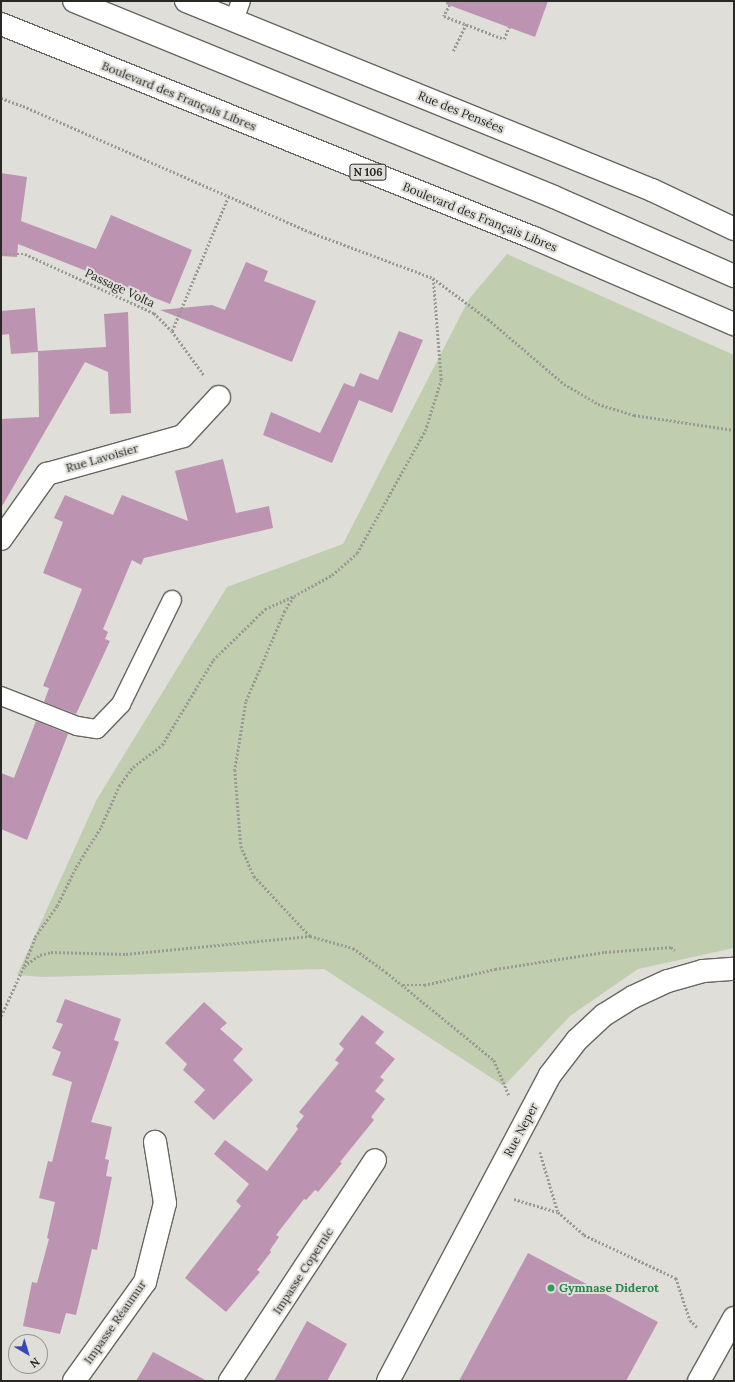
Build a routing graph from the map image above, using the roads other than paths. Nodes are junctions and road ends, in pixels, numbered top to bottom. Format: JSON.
{"nodes":[{"id":1,"x":74,"y":1,"type":"edge"},
{"id":2,"x":186,"y":1,"type":"edge"},
{"id":3,"x":237,"y":11,"type":"edge"},
{"id":4,"x":1,"y":24,"type":"edge"},
{"id":5,"x":734,"y":229,"type":"edge"},
{"id":6,"x":734,"y":276,"type":"edge"},
{"id":7,"x":734,"y":324,"type":"edge"},
{"id":8,"x":219,"y":397,"type":"road end"},
{"id":9,"x":1,"y":540,"type":"edge"},
{"id":10,"x":172,"y":600,"type":"dead end"},
{"id":11,"x":1,"y":696,"type":"edge"},
{"id":12,"x":734,"y":969,"type":"edge"},
{"id":13,"x":155,"y":1142,"type":"dead end"},
{"id":14,"x":375,"y":1160,"type":"dead end"},
{"id":15,"x":734,"y":1318,"type":"edge"},
{"id":16,"x":74,"y":1381,"type":"edge"},
{"id":17,"x":230,"y":1381,"type":"edge"},
{"id":18,"x":388,"y":1381,"type":"edge"},
{"id":19,"x":699,"y":1381,"type":"edge"}],
"edges":[{"from":1,"to":6,"type":"street"},
{"from":2,"to":3,"type":"street","name":"Rue des Pensées"},
{"from":3,"to":5,"type":"street","name":"Rue des Pensées"},
{"from":4,"to":7,"type":"street","name":"Boulevard des Français Libres","number":"N 106"},
{"from":8,"to":9,"type":"street","name":"Rue Lavoisier"},
{"from":10,"to":11,"type":"lane"},
{"from":12,"to":18,"type":"street","name":"Rue Neper"},
{"from":13,"to":16,"type":"street","name":"Impasse Réaumur"},
{"from":14,"to":17,"type":"street","name":"Impasse Copernic"},
{"from":15,"to":19,"type":"street"}]}
